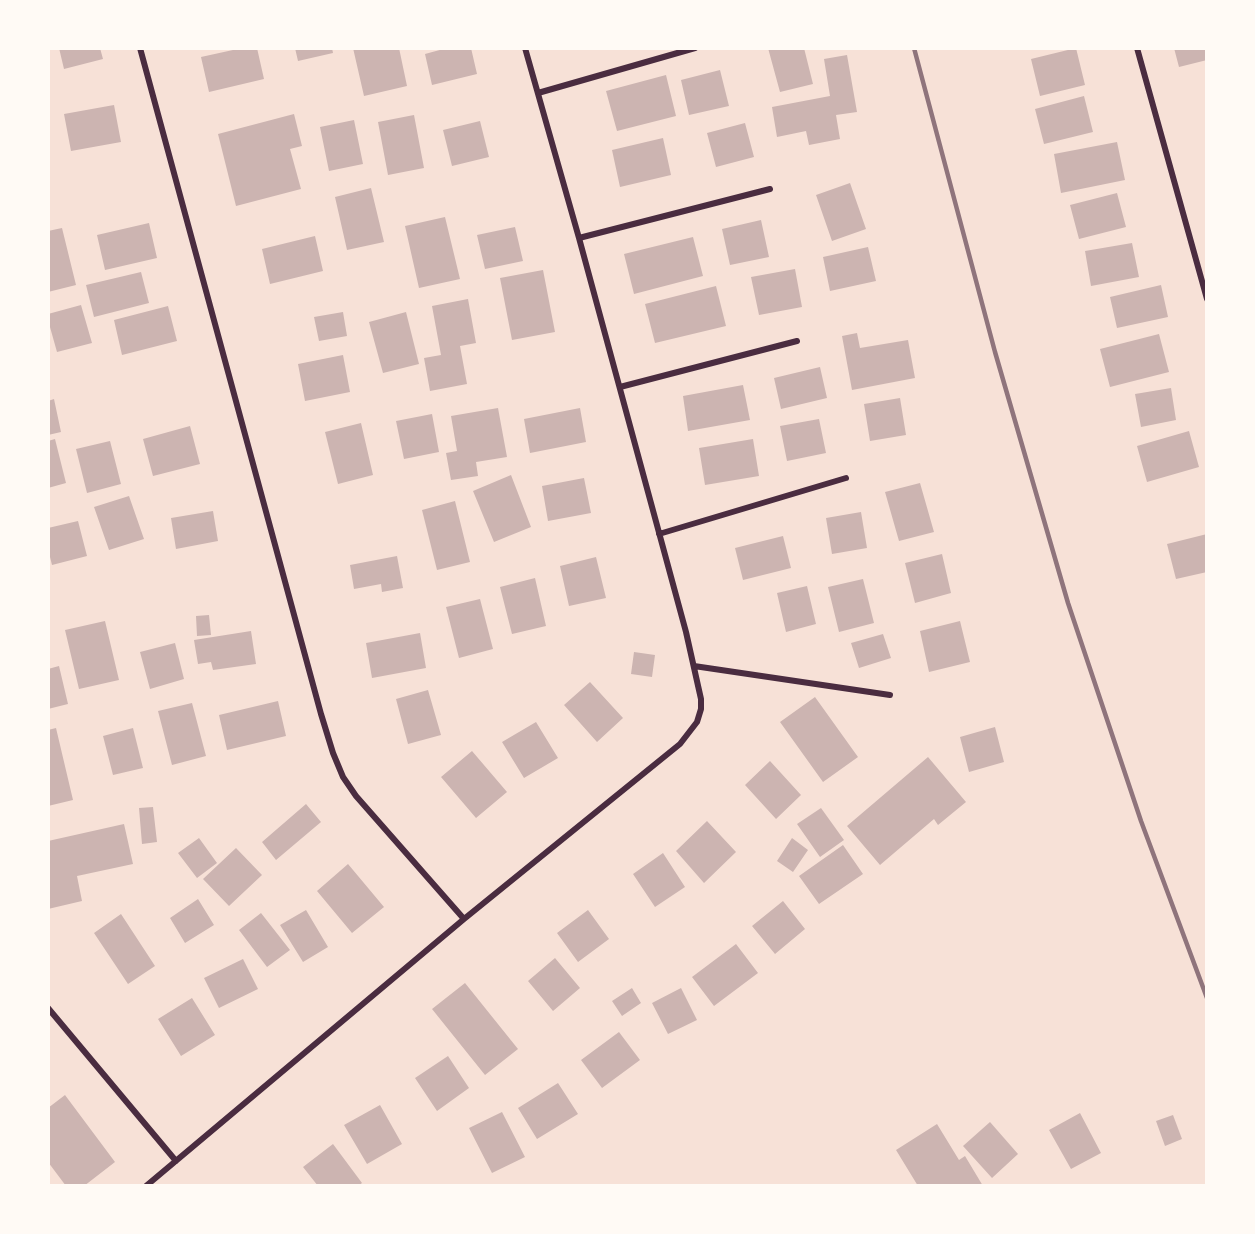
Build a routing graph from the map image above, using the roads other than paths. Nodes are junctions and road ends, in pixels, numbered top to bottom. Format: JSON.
{"nodes":[{"id":1,"x":140,"y":48,"type":"edge"},
{"id":2,"x":525,"y":48,"type":"edge"},
{"id":3,"x":695,"y":48,"type":"edge"},
{"id":4,"x":1137,"y":48,"type":"edge"},
{"id":5,"x":538,"y":93,"type":"junction"},
{"id":6,"x":770,"y":189,"type":"dead end"},
{"id":7,"x":579,"y":238,"type":"junction"},
{"id":8,"x":1207,"y":299,"type":"edge"},
{"id":9,"x":797,"y":341,"type":"dead end"},
{"id":10,"x":620,"y":387,"type":"junction"},
{"id":11,"x":846,"y":478,"type":"dead end"},
{"id":12,"x":659,"y":534,"type":"junction"},
{"id":13,"x":694,"y":666,"type":"junction"},
{"id":14,"x":890,"y":695,"type":"dead end"},
{"id":15,"x":464,"y":919,"type":"junction"},
{"id":16,"x":48,"y":1008,"type":"edge"},
{"id":17,"x":176,"y":1161,"type":"junction"},
{"id":18,"x":146,"y":1186,"type":"edge"}],
"edges":[{"from":1,"to":15,"type":"street"},
{"from":2,"to":5,"type":"street"},
{"from":3,"to":5,"type":"street"},
{"from":4,"to":8,"type":"street"},
{"from":5,"to":7,"type":"street"},
{"from":6,"to":7,"type":"street"},
{"from":7,"to":10,"type":"street"},
{"from":9,"to":10,"type":"street"},
{"from":10,"to":12,"type":"street"},
{"from":11,"to":12,"type":"street"},
{"from":12,"to":13,"type":"street"},
{"from":13,"to":14,"type":"street"},
{"from":13,"to":15,"type":"street"},
{"from":15,"to":17,"type":"street"},
{"from":16,"to":17,"type":"street"},
{"from":17,"to":18,"type":"street"}]}
